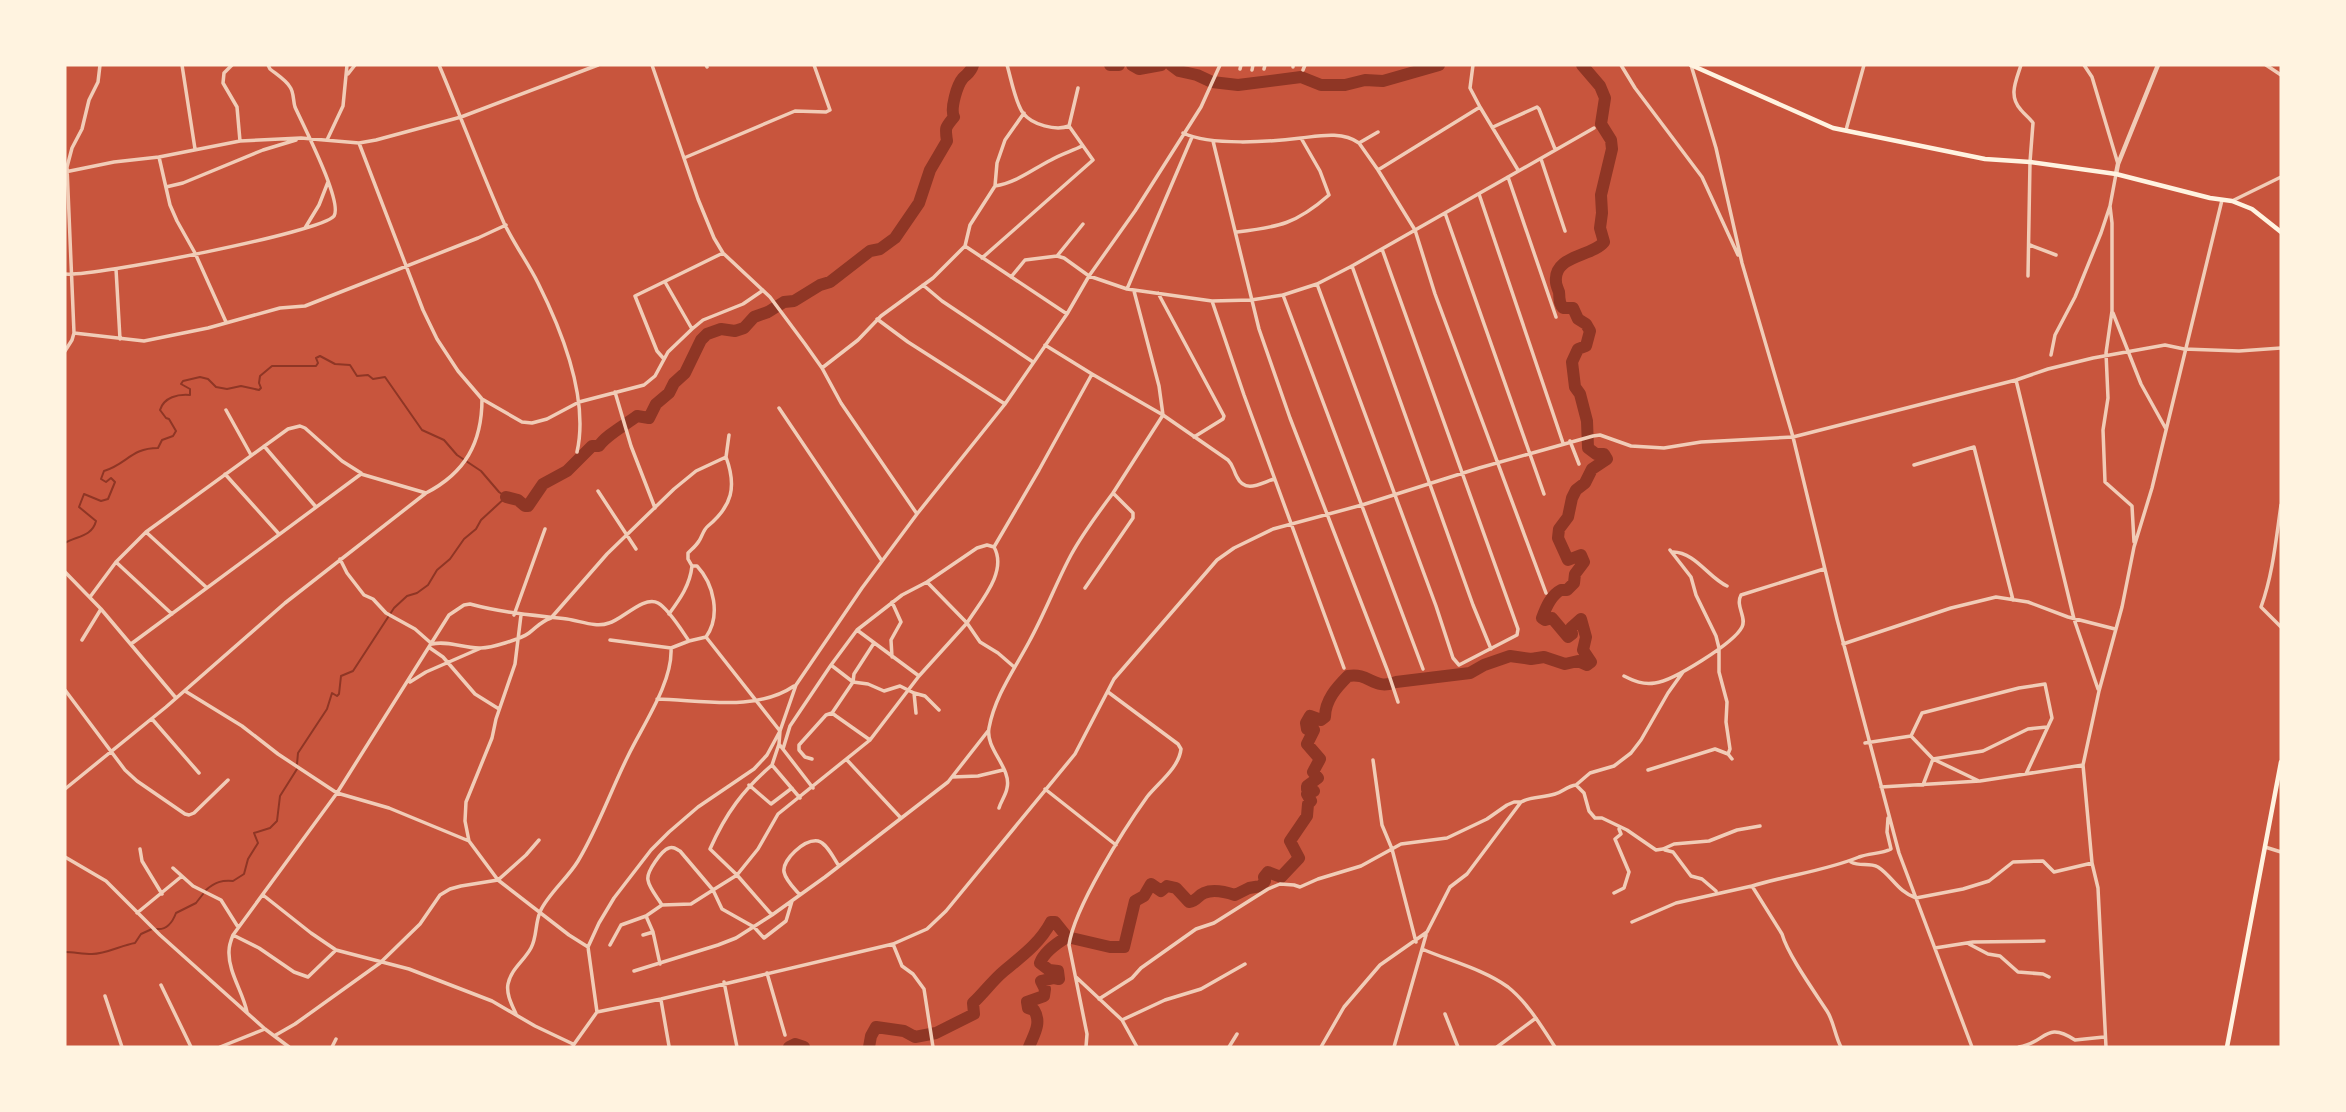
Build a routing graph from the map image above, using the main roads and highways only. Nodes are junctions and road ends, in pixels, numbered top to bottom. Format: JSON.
{"nodes":[{"id":1,"x":1691,"y":65,"type":"edge"},
{"id":2,"x":2281,"y":232,"type":"edge"},
{"id":3,"x":2281,"y":762,"type":"edge"},
{"id":4,"x":2227,"y":1047,"type":"edge"}],
"edges":[{"from":1,"to":2,"type":"main road"},
{"from":3,"to":4,"type":"main road"}]}
